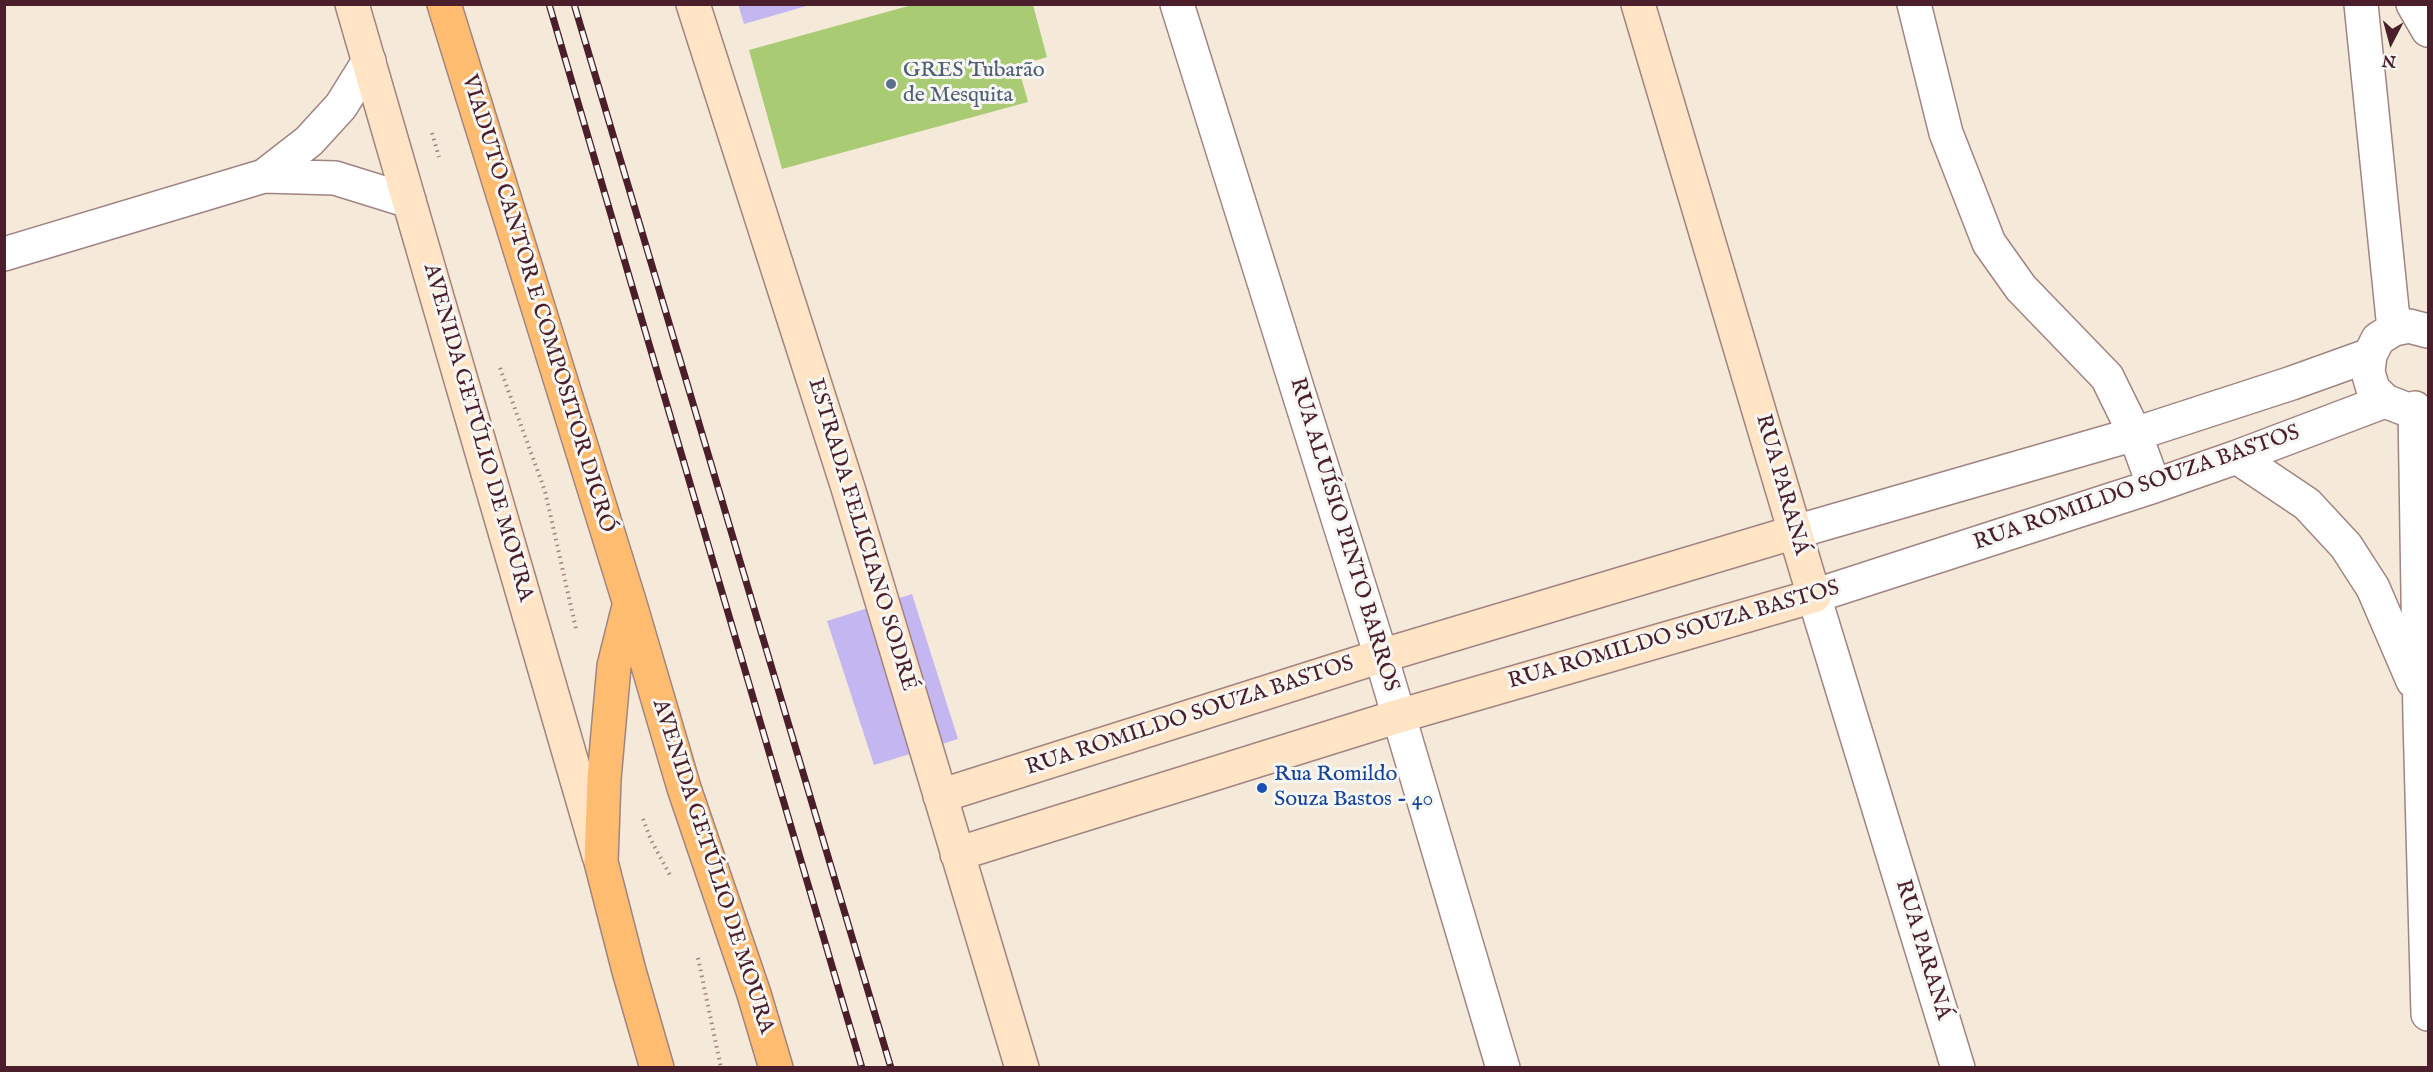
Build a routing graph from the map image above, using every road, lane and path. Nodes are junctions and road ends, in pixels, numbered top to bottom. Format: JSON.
{"nodes":[{"id":1,"x":352,"y":4,"type":"edge"},
{"id":2,"x":444,"y":4,"type":"edge"},
{"id":3,"x":693,"y":4,"type":"edge"},
{"id":4,"x":1177,"y":4,"type":"edge"},
{"id":5,"x":1638,"y":4,"type":"edge"},
{"id":6,"x":1914,"y":4,"type":"edge"},
{"id":7,"x":2361,"y":4,"type":"edge"},
{"id":8,"x":2413,"y":4,"type":"edge"},
{"id":9,"x":2428,"y":30,"type":"edge"},
{"id":10,"x":369,"y":61,"type":"junction"},
{"id":11,"x":428,"y":124,"type":"dead end"},
{"id":12,"x":441,"y":166,"type":"dead end"},
{"id":13,"x":264,"y":176,"type":"junction"},
{"id":14,"x":409,"y":201,"type":"junction"},
{"id":15,"x":4,"y":254,"type":"edge"},
{"id":16,"x":2394,"y":329,"type":"junction"},
{"id":17,"x":2428,"y":331,"type":"edge"},
{"id":18,"x":2370,"y":355,"type":"junction"},
{"id":19,"x":498,"y":363,"type":"dead end"},
{"id":20,"x":2409,"y":405,"type":"edge"},
{"id":21,"x":2135,"y":434,"type":"junction"},
{"id":22,"x":2237,"y":457,"type":"junction"},
{"id":23,"x":2154,"y":486,"type":"junction"},
{"id":24,"x":1795,"y":532,"type":"junction"},
{"id":25,"x":1814,"y":596,"type":"junction"},
{"id":26,"x":630,"y":604,"type":"junction"},
{"id":27,"x":577,"y":635,"type":"dead end"},
{"id":28,"x":1381,"y":656,"type":"junction"},
{"id":29,"x":2420,"y":696,"type":"junction"},
{"id":30,"x":1399,"y":716,"type":"junction"},
{"id":31,"x":940,"y":796,"type":"junction"},
{"id":32,"x":639,"y":809,"type":"dead end"},
{"id":33,"x":957,"y":854,"type":"junction"},
{"id":34,"x":601,"y":862,"type":"junction"},
{"id":35,"x":675,"y":885,"type":"dead end"},
{"id":36,"x":698,"y":954,"type":"dead end"},
{"id":37,"x":2428,"y":1014,"type":"edge"},
{"id":38,"x":657,"y":1068,"type":"edge"},
{"id":39,"x":721,"y":1068,"type":"edge"},
{"id":40,"x":776,"y":1068,"type":"edge"},
{"id":41,"x":1022,"y":1068,"type":"edge"},
{"id":42,"x":1503,"y":1068,"type":"edge"},
{"id":43,"x":1958,"y":1068,"type":"edge"}],
"edges":[{"from":1,"to":10,"type":"main road","name":"AVENIDA GETÚLIO DE MOURA"},
{"from":2,"to":26,"type":"main road","name":"VIADUTO CANTOR E COMPOSITOR DICRÓ"},
{"from":3,"to":31,"type":"main road","name":"ESTRADA FELICIANO SODRÉ"},
{"from":4,"to":28,"type":"street","name":"RUA ALUÍSIO PINTO BARROS"},
{"from":5,"to":24,"type":"main road","name":"RUA PARANÁ"},
{"from":6,"to":21,"type":"street"},
{"from":7,"to":16,"type":"street"},
{"from":8,"to":9,"type":"street"},
{"from":10,"to":13,"type":"street"},
{"from":10,"to":14,"type":"main road","name":"AVENIDA GETÚLIO DE MOURA"},
{"from":11,"to":12,"type":"path"},
{"from":13,"to":14,"type":"street"},
{"from":13,"to":15,"type":"street"},
{"from":14,"to":34,"type":"main road","name":"AVENIDA GETÚLIO DE MOURA"},
{"from":16,"to":17,"type":"street"},
{"from":16,"to":18,"type":"street"},
{"from":18,"to":20,"type":"street"},
{"from":18,"to":21,"type":"street","name":"RUA ROMILDO SOUZA BASTOS"},
{"from":19,"to":27,"type":"path"},
{"from":20,"to":22,"type":"street","name":"RUA ROMILDO SOUZA BASTOS"},
{"from":20,"to":29,"type":"street"},
{"from":21,"to":23,"type":"street"},
{"from":21,"to":24,"type":"street","name":"RUA ROMILDO SOUZA BASTOS"},
{"from":22,"to":23,"type":"street","name":"RUA ROMILDO SOUZA BASTOS"},
{"from":22,"to":29,"type":"street"},
{"from":23,"to":25,"type":"street","name":"RUA ROMILDO SOUZA BASTOS"},
{"from":24,"to":25,"type":"main road","name":"RUA PARANÁ"},
{"from":24,"to":28,"type":"main road","name":"RUA ROMILDO SOUZA BASTOS"},
{"from":25,"to":30,"type":"main road","name":"RUA ROMILDO SOUZA BASTOS"},
{"from":25,"to":43,"type":"street","name":"RUA PARANÁ"},
{"from":26,"to":34,"type":"main road","name":"AVENIDA GETÚLIO DE MOURA"},
{"from":26,"to":40,"type":"main road","name":"AVENIDA GETÚLIO DE MOURA"},
{"from":28,"to":30,"type":"street","name":"RUA ALUÍSIO PINTO BARROS"},
{"from":28,"to":31,"type":"main road","name":"RUA ROMILDO SOUZA BASTOS"},
{"from":29,"to":37,"type":"street"},
{"from":30,"to":33,"type":"main road","name":"RUA ROMILDO SOUZA BASTOS"},
{"from":30,"to":42,"type":"street","name":"RUA ALUÍSIO PINTO BARROS"},
{"from":31,"to":33,"type":"main road","name":"ESTRADA FELICIANO SODRÉ"},
{"from":32,"to":35,"type":"path"},
{"from":33,"to":41,"type":"main road","name":"ESTRADA FELICIANO SODRÉ"},
{"from":34,"to":38,"type":"main road","name":"AVENIDA GETÚLIO DE MOURA"},
{"from":36,"to":39,"type":"path"}]}
